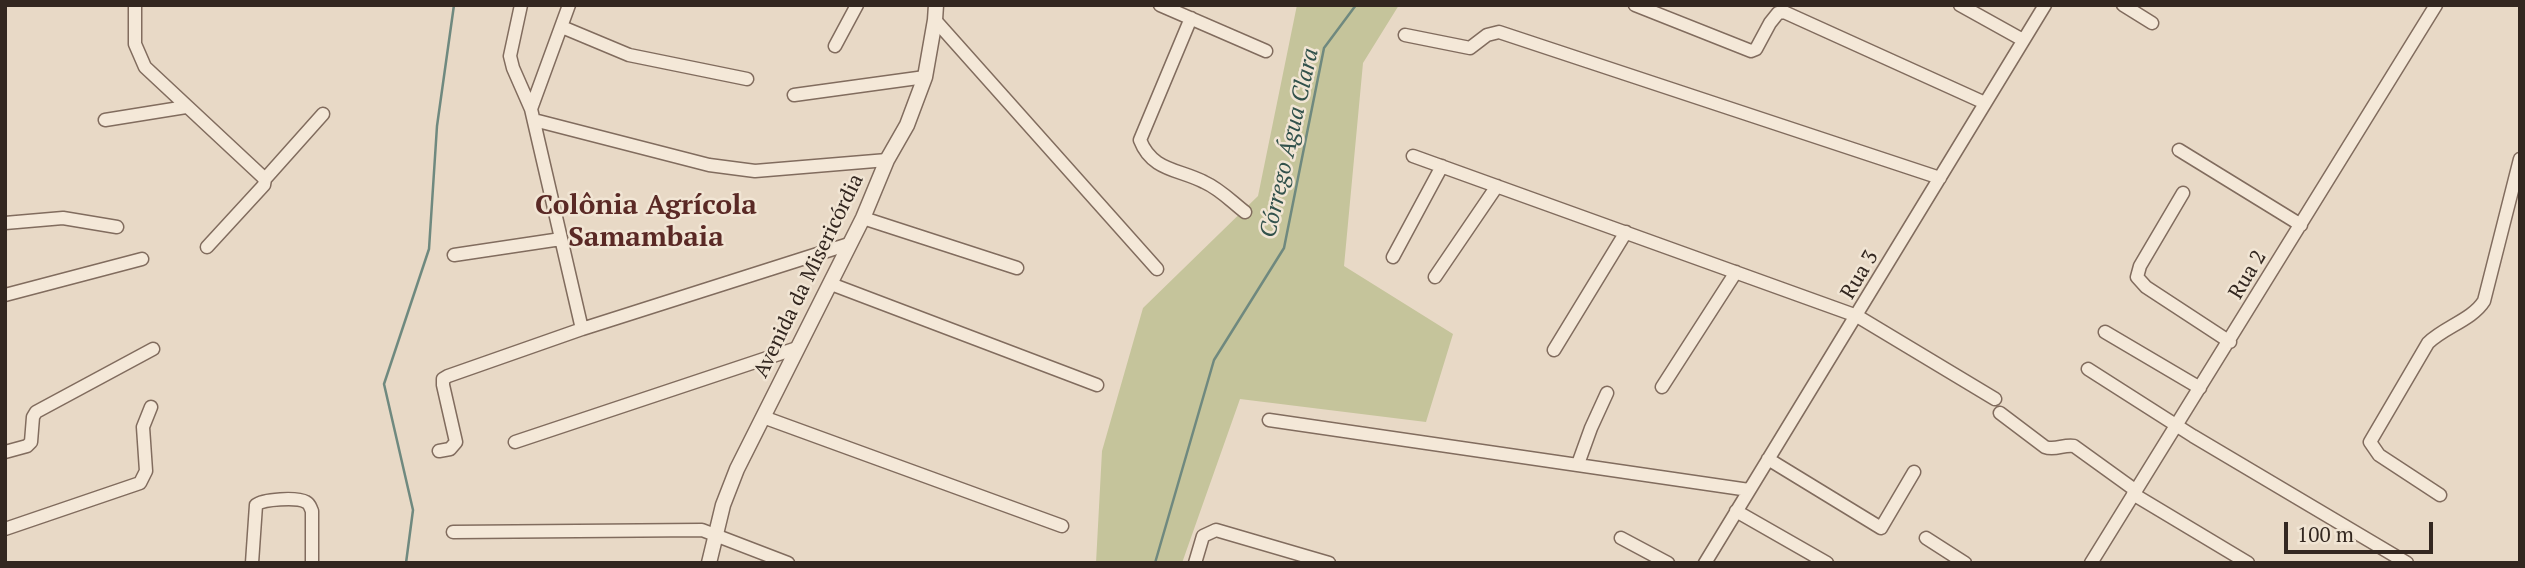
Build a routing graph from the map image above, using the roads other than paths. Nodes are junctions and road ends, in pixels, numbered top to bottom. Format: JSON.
{"nodes":[{"id":1,"x":135,"y":5,"type":"edge"},
{"id":2,"x":521,"y":5,"type":"edge"},
{"id":3,"x":569,"y":5,"type":"edge"},
{"id":4,"x":857,"y":5,"type":"edge"},
{"id":5,"x":1160,"y":5,"type":"edge"},
{"id":6,"x":1635,"y":5,"type":"edge"},
{"id":7,"x":1960,"y":5,"type":"edge"},
{"id":8,"x":2045,"y":5,"type":"edge"},
{"id":9,"x":2123,"y":5,"type":"edge"},
{"id":10,"x":2436,"y":5,"type":"edge"},
{"id":11,"x":935,"y":13,"type":"edge"},
{"id":12,"x":1191,"y":18,"type":"junction"},
{"id":13,"x":2152,"y":23,"type":"dead end"},
{"id":14,"x":562,"y":27,"type":"junction"},
{"id":15,"x":1405,"y":35,"type":"dead end"},
{"id":16,"x":2023,"y":40,"type":"junction"},
{"id":17,"x":835,"y":46,"type":"dead end"},
{"id":18,"x":1266,"y":51,"type":"dead end"},
{"id":19,"x":925,"y":77,"type":"junction"},
{"id":20,"x":747,"y":79,"type":"dead end"},
{"id":21,"x":794,"y":95,"type":"dead end"},
{"id":22,"x":1985,"y":103,"type":"junction"},
{"id":23,"x":186,"y":107,"type":"junction"},
{"id":24,"x":323,"y":114,"type":"dead end"},
{"id":25,"x":533,"y":114,"type":"junction"},
{"id":26,"x":105,"y":120,"type":"dead end"},
{"id":27,"x":2179,"y":150,"type":"dead end"},
{"id":28,"x":1413,"y":156,"type":"dead end"},
{"id":29,"x":2520,"y":159,"type":"edge"},
{"id":30,"x":887,"y":160,"type":"junction"},
{"id":31,"x":1442,"y":166,"type":"junction"},
{"id":32,"x":1940,"y":177,"type":"junction"},
{"id":33,"x":265,"y":181,"type":"junction"},
{"id":34,"x":1497,"y":186,"type":"junction"},
{"id":35,"x":2183,"y":193,"type":"dead end"},
{"id":36,"x":1245,"y":212,"type":"dead end"},
{"id":37,"x":863,"y":218,"type":"junction"},
{"id":38,"x":5,"y":223,"type":"edge"},
{"id":39,"x":2301,"y":225,"type":"junction"},
{"id":40,"x":117,"y":227,"type":"dead end"},
{"id":41,"x":1626,"y":232,"type":"junction"},
{"id":42,"x":561,"y":239,"type":"junction"},
{"id":43,"x":849,"y":244,"type":"junction"},
{"id":44,"x":206,"y":247,"type":"dead end"},
{"id":45,"x":454,"y":255,"type":"dead end"},
{"id":46,"x":1393,"y":257,"type":"dead end"},
{"id":47,"x":142,"y":259,"type":"dead end"},
{"id":48,"x":1017,"y":268,"type":"dead end"},
{"id":49,"x":1157,"y":269,"type":"dead end"},
{"id":50,"x":1736,"y":272,"type":"junction"},
{"id":51,"x":1435,"y":277,"type":"dead end"},
{"id":52,"x":831,"y":284,"type":"junction"},
{"id":53,"x":5,"y":295,"type":"edge"},
{"id":54,"x":1857,"y":316,"type":"junction"},
{"id":55,"x":582,"y":329,"type":"junction"},
{"id":56,"x":2105,"y":332,"type":"dead end"},
{"id":57,"x":2230,"y":342,"type":"junction"},
{"id":58,"x":797,"y":348,"type":"junction"},
{"id":59,"x":153,"y":349,"type":"dead end"},
{"id":60,"x":1553,"y":350,"type":"dead end"},
{"id":61,"x":2088,"y":369,"type":"dead end"},
{"id":62,"x":1097,"y":385,"type":"dead end"},
{"id":63,"x":1662,"y":387,"type":"dead end"},
{"id":64,"x":2200,"y":388,"type":"junction"},
{"id":65,"x":1607,"y":393,"type":"dead end"},
{"id":66,"x":1995,"y":399,"type":"dead end"},
{"id":67,"x":151,"y":407,"type":"dead end"},
{"id":68,"x":2000,"y":413,"type":"dead end"},
{"id":69,"x":763,"y":417,"type":"junction"},
{"id":70,"x":1269,"y":420,"type":"dead end"},
{"id":71,"x":2176,"y":426,"type":"junction"},
{"id":72,"x":515,"y":442,"type":"dead end"},
{"id":73,"x":439,"y":451,"type":"dead end"},
{"id":74,"x":5,"y":452,"type":"edge"},
{"id":75,"x":1768,"y":459,"type":"junction"},
{"id":76,"x":1578,"y":464,"type":"junction"},
{"id":77,"x":1914,"y":472,"type":"dead end"},
{"id":78,"x":1749,"y":490,"type":"junction"},
{"id":79,"x":2134,"y":492,"type":"junction"},
{"id":80,"x":2440,"y":495,"type":"dead end"},
{"id":81,"x":1736,"y":511,"type":"junction"},
{"id":82,"x":1062,"y":526,"type":"dead end"},
{"id":83,"x":5,"y":529,"type":"edge"},
{"id":84,"x":453,"y":532,"type":"dead end"},
{"id":85,"x":715,"y":534,"type":"junction"},
{"id":86,"x":1621,"y":538,"type":"dead end"},
{"id":87,"x":1926,"y":538,"type":"dead end"},
{"id":88,"x":252,"y":563,"type":"edge"},
{"id":89,"x":312,"y":563,"type":"edge"},
{"id":90,"x":709,"y":563,"type":"edge"},
{"id":91,"x":788,"y":563,"type":"edge"},
{"id":92,"x":1195,"y":563,"type":"edge"},
{"id":93,"x":1329,"y":563,"type":"edge"},
{"id":94,"x":1668,"y":563,"type":"edge"},
{"id":95,"x":1705,"y":563,"type":"edge"},
{"id":96,"x":1827,"y":563,"type":"edge"},
{"id":97,"x":1965,"y":563,"type":"edge"},
{"id":98,"x":2091,"y":563,"type":"edge"},
{"id":99,"x":2248,"y":563,"type":"edge"},
{"id":100,"x":2406,"y":563,"type":"edge"}],
"edges":[{"from":1,"to":23,"type":"street"},
{"from":2,"to":25,"type":"street"},
{"from":3,"to":14,"type":"street"},
{"from":4,"to":17,"type":"street"},
{"from":5,"to":12,"type":"street"},
{"from":6,"to":22,"type":"street"},
{"from":7,"to":16,"type":"street"},
{"from":8,"to":16,"type":"street","name":"Rua 3"},
{"from":9,"to":13,"type":"street"},
{"from":10,"to":39,"type":"street","name":"Rua 2"},
{"from":11,"to":19,"type":"street","name":"Avenida da Misericórdia"},
{"from":11,"to":49,"type":"street"},
{"from":12,"to":18,"type":"street"},
{"from":12,"to":36,"type":"street"},
{"from":14,"to":20,"type":"street"},
{"from":14,"to":25,"type":"street"},
{"from":15,"to":32,"type":"street"},
{"from":16,"to":22,"type":"street","name":"Rua 3"},
{"from":19,"to":21,"type":"street"},
{"from":19,"to":30,"type":"street","name":"Avenida da Misericórdia"},
{"from":22,"to":32,"type":"street","name":"Rua 3"},
{"from":23,"to":26,"type":"street"},
{"from":23,"to":33,"type":"street"},
{"from":24,"to":33,"type":"street"},
{"from":25,"to":30,"type":"street"},
{"from":25,"to":42,"type":"street"},
{"from":27,"to":39,"type":"street"},
{"from":28,"to":31,"type":"street"},
{"from":29,"to":80,"type":"street"},
{"from":30,"to":37,"type":"street","name":"Avenida da Misericórdia"},
{"from":31,"to":34,"type":"street"},
{"from":31,"to":46,"type":"street"},
{"from":32,"to":54,"type":"street","name":"Rua 3"},
{"from":33,"to":44,"type":"street"},
{"from":34,"to":41,"type":"street"},
{"from":34,"to":51,"type":"street"},
{"from":35,"to":57,"type":"street"},
{"from":37,"to":43,"type":"street","name":"Avenida da Misericórdia"},
{"from":37,"to":48,"type":"street"},
{"from":38,"to":40,"type":"street"},
{"from":39,"to":57,"type":"street","name":"Rua 2"},
{"from":41,"to":50,"type":"street"},
{"from":41,"to":60,"type":"street"},
{"from":42,"to":45,"type":"street"},
{"from":42,"to":55,"type":"street"},
{"from":43,"to":52,"type":"street","name":"Avenida da Misericórdia"},
{"from":43,"to":55,"type":"street"},
{"from":47,"to":53,"type":"street"},
{"from":50,"to":54,"type":"street"},
{"from":50,"to":63,"type":"street"},
{"from":52,"to":58,"type":"street","name":"Avenida da Misericórdia"},
{"from":52,"to":62,"type":"street"},
{"from":54,"to":66,"type":"street"},
{"from":54,"to":75,"type":"street","name":"Rua 3"},
{"from":55,"to":73,"type":"street"},
{"from":56,"to":64,"type":"street"},
{"from":57,"to":64,"type":"street","name":"Rua 2"},
{"from":58,"to":69,"type":"street","name":"Avenida da Misericórdia"},
{"from":58,"to":72,"type":"street"},
{"from":59,"to":74,"type":"street"},
{"from":61,"to":71,"type":"street"},
{"from":64,"to":71,"type":"street","name":"Rua 2"},
{"from":65,"to":76,"type":"street"},
{"from":67,"to":83,"type":"street"},
{"from":68,"to":79,"type":"street"},
{"from":69,"to":82,"type":"street"},
{"from":69,"to":85,"type":"street","name":"Avenida da Misericórdia"},
{"from":70,"to":76,"type":"street"},
{"from":71,"to":79,"type":"street","name":"Rua 2"},
{"from":71,"to":100,"type":"street"},
{"from":75,"to":77,"type":"street"},
{"from":75,"to":78,"type":"street","name":"Rua 3"},
{"from":76,"to":78,"type":"street"},
{"from":78,"to":81,"type":"street","name":"Rua 3"},
{"from":79,"to":98,"type":"street","name":"Rua 2"},
{"from":79,"to":99,"type":"street"},
{"from":81,"to":95,"type":"street","name":"Rua 3"},
{"from":81,"to":96,"type":"street"},
{"from":84,"to":85,"type":"street"},
{"from":85,"to":90,"type":"street","name":"Avenida da Misericórdia"},
{"from":85,"to":91,"type":"street"},
{"from":86,"to":94,"type":"street"},
{"from":87,"to":97,"type":"street"},
{"from":88,"to":89,"type":"street"},
{"from":92,"to":93,"type":"street"}]}
